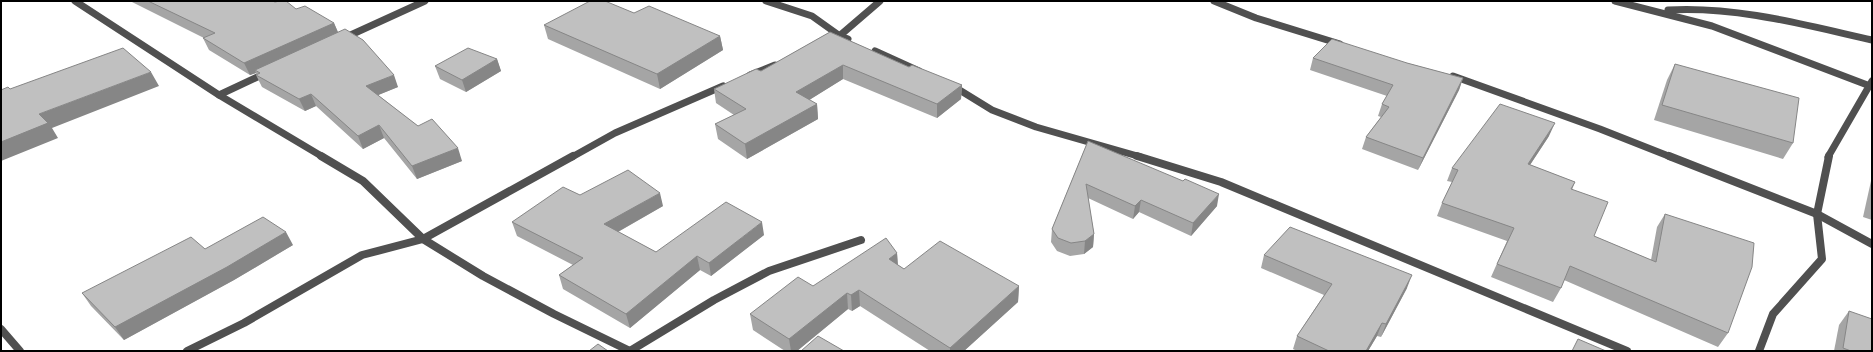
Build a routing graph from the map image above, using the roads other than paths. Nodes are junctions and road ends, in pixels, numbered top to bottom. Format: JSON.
{"nodes":[{"id":1,"x":75,"y":1,"type":"edge"},
{"id":2,"x":425,"y":1,"type":"edge"},
{"id":3,"x":766,"y":1,"type":"edge"},
{"id":4,"x":880,"y":1,"type":"edge"},
{"id":5,"x":1214,"y":1,"type":"edge"},
{"id":6,"x":1615,"y":1,"type":"edge"},
{"id":7,"x":1655,"y":10,"type":"junction"},
{"id":8,"x":840,"y":36,"type":"junction"},
{"id":9,"x":1872,"y":40,"type":"edge"},
{"id":10,"x":336,"y":42,"type":"edge"},
{"id":11,"x":827,"y":42,"type":"edge"},
{"id":12,"x":854,"y":42,"type":"edge"},
{"id":13,"x":1351,"y":47,"type":"edge"},
{"id":14,"x":868,"y":48,"type":"edge"},
{"id":15,"x":781,"y":62,"type":"edge"},
{"id":16,"x":272,"y":70,"type":"edge"},
{"id":17,"x":924,"y":73,"type":"edge"},
{"id":18,"x":1442,"y":73,"type":"edge"},
{"id":19,"x":946,"y":82,"type":"edge"},
{"id":20,"x":1871,"y":84,"type":"edge"},
{"id":21,"x":219,"y":95,"type":"junction"},
{"id":22,"x":1817,"y":214,"type":"junction"},
{"id":23,"x":423,"y":238,"type":"junction"},
{"id":24,"x":862,"y":240,"type":"dead end"},
{"id":25,"x":1872,"y":244,"type":"edge"},
{"id":26,"x":1,"y":329,"type":"edge"},
{"id":27,"x":20,"y":351,"type":"edge"},
{"id":28,"x":187,"y":351,"type":"edge"},
{"id":29,"x":630,"y":351,"type":"edge"},
{"id":30,"x":1627,"y":351,"type":"edge"},
{"id":31,"x":1759,"y":351,"type":"edge"}],
"edges":[{"from":1,"to":21,"type":"street"},
{"from":2,"to":10,"type":"street"},
{"from":3,"to":8,"type":"street"},
{"from":4,"to":8,"type":"street"},
{"from":5,"to":13,"type":"street"},
{"from":6,"to":7,"type":"street"},
{"from":7,"to":9,"type":"street"},
{"from":7,"to":20,"type":"street"},
{"from":8,"to":11,"type":"street"},
{"from":8,"to":12,"type":"street"},
{"from":14,"to":17,"type":"street"},
{"from":15,"to":23,"type":"street"},
{"from":16,"to":21,"type":"street"},
{"from":18,"to":22,"type":"street"},
{"from":19,"to":30,"type":"street"},
{"from":20,"to":22,"type":"street"},
{"from":21,"to":23,"type":"street"},
{"from":22,"to":25,"type":"street"},
{"from":22,"to":31,"type":"street"},
{"from":23,"to":28,"type":"street"},
{"from":23,"to":29,"type":"street"},
{"from":24,"to":29,"type":"street"},
{"from":26,"to":27,"type":"street"}]}
